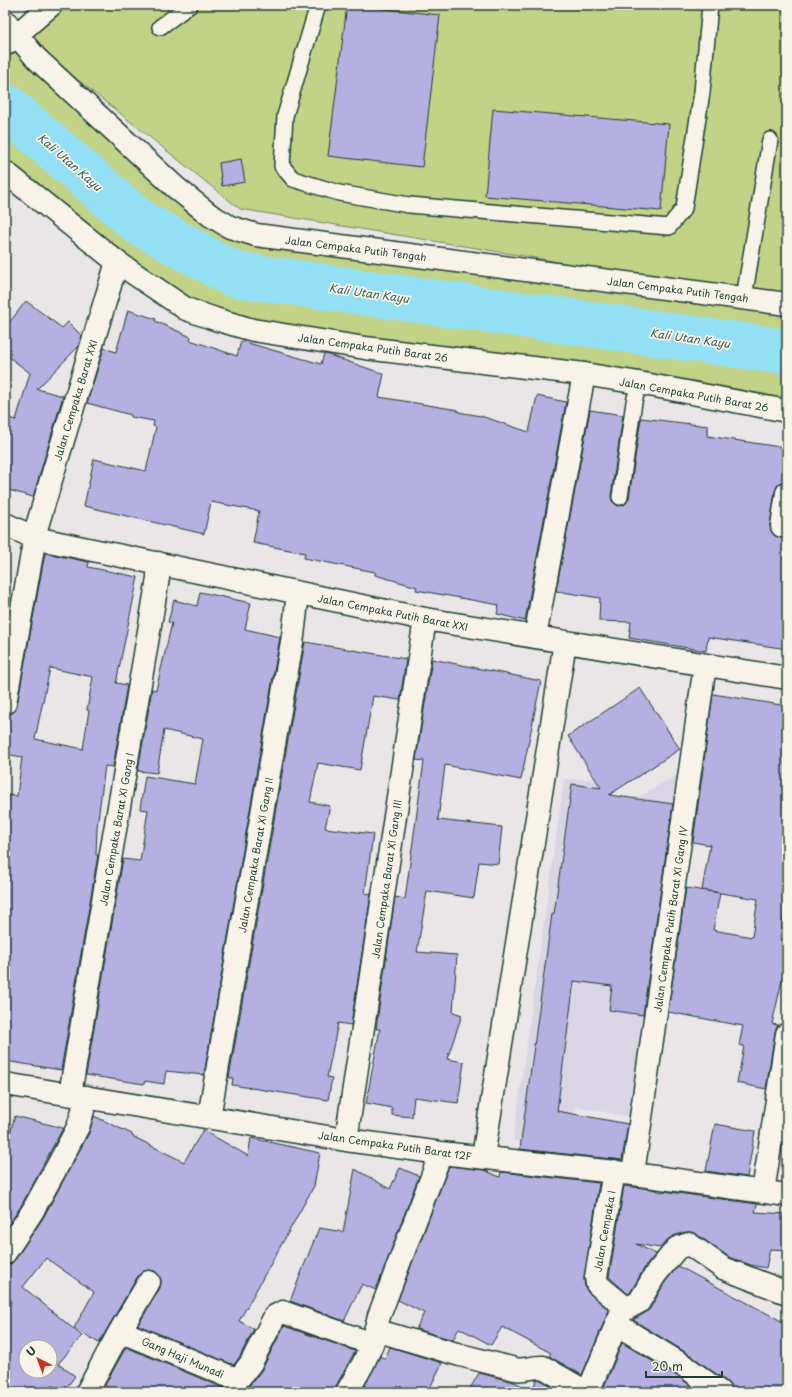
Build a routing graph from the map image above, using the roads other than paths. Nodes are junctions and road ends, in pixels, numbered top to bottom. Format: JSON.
{"nodes":[{"id":1,"x":51,"y":5,"type":"edge"},
{"id":2,"x":190,"y":5,"type":"edge"},
{"id":3,"x":318,"y":5,"type":"edge"},
{"id":4,"x":710,"y":5,"type":"edge"},
{"id":5,"x":160,"y":28,"type":"dead end"},
{"id":6,"x":9,"y":33,"type":"edge"},
{"id":7,"x":770,"y":140,"type":"dead end"},
{"id":8,"x":5,"y":172,"type":"edge"},
{"id":9,"x":117,"y":262,"type":"junction"},
{"id":10,"x":744,"y":298,"type":"junction"},
{"id":11,"x":787,"y":304,"type":"edge"},
{"id":12,"x":584,"y":374,"type":"junction"},
{"id":13,"x":639,"y":383,"type":"junction"},
{"id":14,"x":787,"y":411,"type":"edge"},
{"id":15,"x":787,"y":493,"type":"edge"},
{"id":16,"x":620,"y":497,"type":"dead end"},
{"id":17,"x":5,"y":524,"type":"edge"},
{"id":18,"x":782,"y":526,"type":"dead end"},
{"id":19,"x":35,"y":538,"type":"junction"},
{"id":20,"x":158,"y":563,"type":"junction"},
{"id":21,"x":298,"y":594,"type":"junction"},
{"id":22,"x":425,"y":619,"type":"junction"},
{"id":23,"x":535,"y":637,"type":"junction"},
{"id":24,"x":565,"y":642,"type":"junction"},
{"id":25,"x":705,"y":665,"type":"junction"},
{"id":26,"x":787,"y":678,"type":"edge"},
{"id":27,"x":5,"y":703,"type":"edge"},
{"id":28,"x":787,"y":1034,"type":"edge"},
{"id":29,"x":5,"y":1084,"type":"edge"},
{"id":30,"x":78,"y":1096,"type":"junction"},
{"id":31,"x":209,"y":1117,"type":"junction"},
{"id":32,"x":346,"y":1140,"type":"junction"},
{"id":33,"x":441,"y":1153,"type":"junction"},
{"id":34,"x":483,"y":1157,"type":"junction"},
{"id":35,"x":624,"y":1173,"type":"junction"},
{"id":36,"x":763,"y":1192,"type":"junction"},
{"id":37,"x":787,"y":1195,"type":"edge"},
{"id":38,"x":5,"y":1253,"type":"edge"},
{"id":39,"x":150,"y":1282,"type":"dead end"},
{"id":40,"x":787,"y":1293,"type":"edge"},
{"id":41,"x":619,"y":1318,"type":"junction"},
{"id":42,"x":120,"y":1331,"type":"junction"},
{"id":43,"x":373,"y":1337,"type":"junction"},
{"id":44,"x":87,"y":1392,"type":"edge"},
{"id":45,"x":347,"y":1392,"type":"edge"},
{"id":46,"x":587,"y":1392,"type":"edge"},
{"id":47,"x":720,"y":1392,"type":"edge"}],
"edges":[{"from":1,"to":6,"type":"street"},
{"from":2,"to":5,"type":"lane"},
{"from":3,"to":4,"type":"lane"},
{"from":6,"to":10,"type":"street","name":"Jalan Cempaka Putih Tengah"},
{"from":7,"to":10,"type":"lane"},
{"from":8,"to":9,"type":"street","name":"Jalan Cempaka Putih Barat 26"},
{"from":9,"to":12,"type":"street","name":"Jalan Cempaka Putih Barat 26"},
{"from":9,"to":19,"type":"street","name":"Jalan Cempaka Barat XXI"},
{"from":10,"to":11,"type":"street","name":"Jalan Cempaka Putih Tengah"},
{"from":12,"to":13,"type":"street","name":"Jalan Cempaka Putih Barat 26"},
{"from":12,"to":23,"type":"street"},
{"from":13,"to":14,"type":"street","name":"Jalan Cempaka Putih Barat 26"},
{"from":13,"to":16,"type":"lane"},
{"from":15,"to":18,"type":"street"},
{"from":17,"to":19,"type":"street","name":"Jalan Cempaka Putih Barat XXI"},
{"from":19,"to":20,"type":"street","name":"Jalan Cempaka Putih Barat XXI"},
{"from":19,"to":27,"type":"street","name":"Jalan Cempaka Barat XXI"},
{"from":20,"to":21,"type":"street","name":"Jalan Cempaka Putih Barat XXI"},
{"from":20,"to":30,"type":"street","name":"Jalan Cempaka Barat XI Gang I"},
{"from":21,"to":22,"type":"street","name":"Jalan Cempaka Putih Barat XXI"},
{"from":21,"to":31,"type":"street","name":"Jalan Cempaka Barat XI Gang II"},
{"from":22,"to":23,"type":"street","name":"Jalan Cempaka Putih Barat XXI"},
{"from":22,"to":32,"type":"street","name":"Jalan Cempaka Barat XI Gang III"},
{"from":23,"to":24,"type":"street","name":"Jalan Cempaka Putih Barat XXI"},
{"from":24,"to":25,"type":"street","name":"Jalan Cempaka Putih Barat XXI"},
{"from":24,"to":34,"type":"street"},
{"from":25,"to":26,"type":"street","name":"Jalan Cempaka Putih Barat XXI"},
{"from":25,"to":35,"type":"street","name":"Jalan Cempaka Putih Barat XI Gang IV"},
{"from":28,"to":36,"type":"street"},
{"from":29,"to":30,"type":"street","name":"Jalan Cempaka Putih Barat 12F"},
{"from":30,"to":31,"type":"street","name":"Jalan Cempaka Putih Barat 12F"},
{"from":30,"to":38,"type":"street","name":"Jalan Cempaka Barat XI Gang I"},
{"from":31,"to":32,"type":"street","name":"Jalan Cempaka Putih Barat 12F"},
{"from":32,"to":33,"type":"street","name":"Jalan Cempaka Putih Barat 12F"},
{"from":33,"to":34,"type":"street","name":"Jalan Cempaka Putih Barat 12F"},
{"from":33,"to":43,"type":"street"},
{"from":34,"to":35,"type":"street","name":"Jalan Cempaka Putih Barat 12F"},
{"from":35,"to":36,"type":"street","name":"Jalan Cempaka Putih Barat 12F"},
{"from":35,"to":41,"type":"street","name":"Jalan Cempaka I"},
{"from":36,"to":37,"type":"street","name":"Jalan Cempaka Putih Barat 12F"},
{"from":39,"to":42,"type":"street"},
{"from":40,"to":41,"type":"street"},
{"from":41,"to":46,"type":"street"},
{"from":41,"to":47,"type":"street"},
{"from":42,"to":43,"type":"street","name":"Gang Haji Munadi"},
{"from":42,"to":44,"type":"street"},
{"from":43,"to":45,"type":"street"},
{"from":43,"to":46,"type":"street","name":"Gang Haji Munadi"}]}
